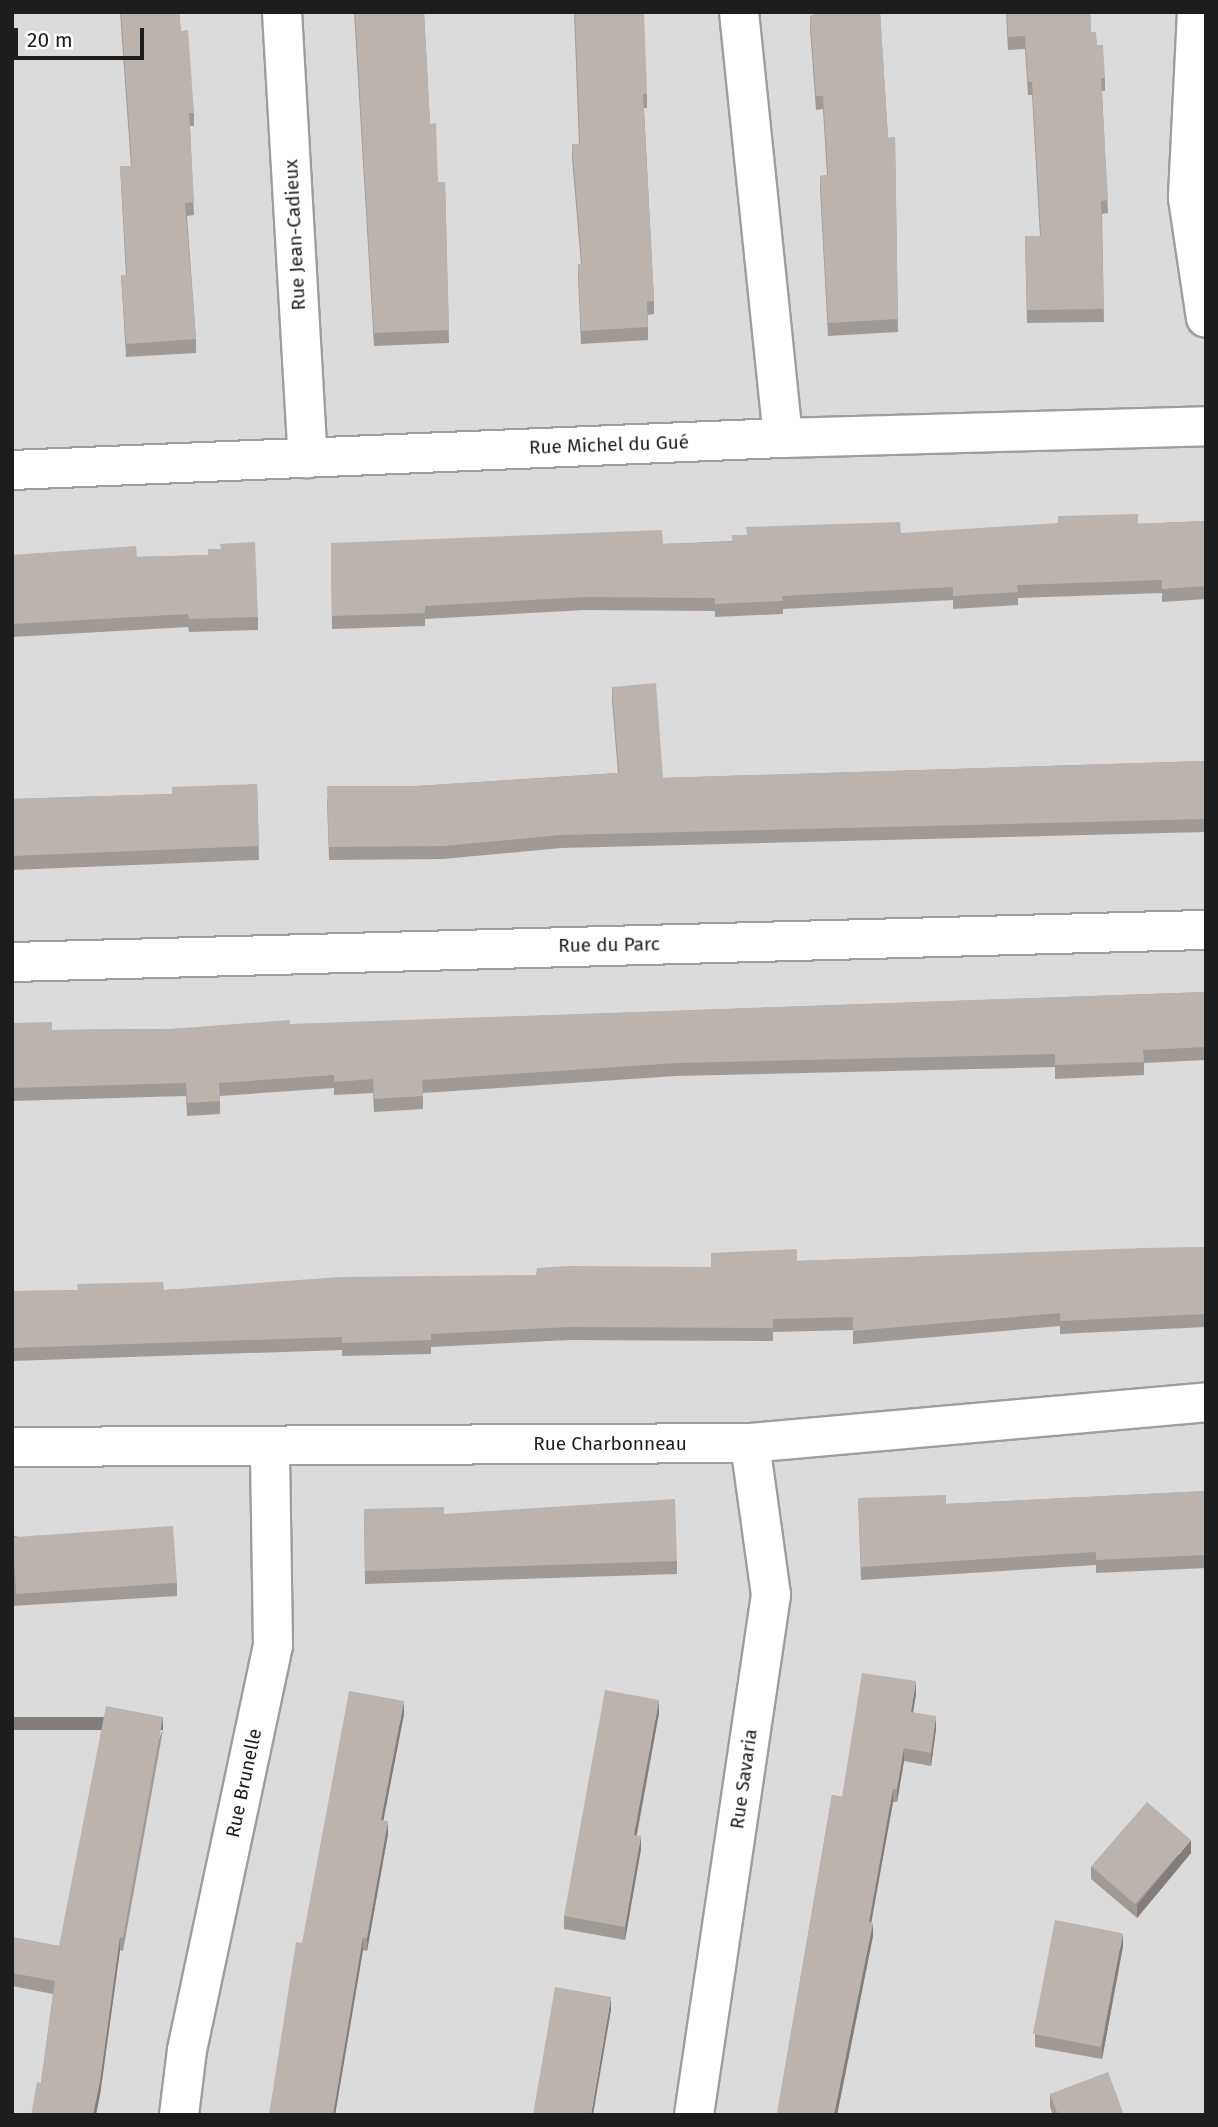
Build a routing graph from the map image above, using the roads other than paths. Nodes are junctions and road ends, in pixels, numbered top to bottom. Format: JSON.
{"nodes":[{"id":1,"x":282,"y":12,"type":"edge"},
{"id":2,"x":739,"y":12,"type":"edge"},
{"id":3,"x":1197,"y":12,"type":"edge"},
{"id":4,"x":1206,"y":318,"type":"edge"},
{"id":5,"x":1206,"y":426,"type":"edge"},
{"id":6,"x":783,"y":438,"type":"junction"},
{"id":7,"x":308,"y":458,"type":"junction"},
{"id":8,"x":12,"y":470,"type":"edge"},
{"id":9,"x":1206,"y":930,"type":"edge"},
{"id":10,"x":12,"y":962,"type":"edge"},
{"id":11,"x":1206,"y":1402,"type":"edge"},
{"id":12,"x":750,"y":1443,"type":"junction"},
{"id":13,"x":12,"y":1447,"type":"edge"},
{"id":14,"x":270,"y":1448,"type":"junction"},
{"id":15,"x":179,"y":2115,"type":"edge"},
{"id":16,"x":694,"y":2115,"type":"edge"}],
"edges":[{"from":1,"to":7,"type":"street","name":"Rue Jean-Cadieux"},
{"from":2,"to":6,"type":"street"},
{"from":3,"to":4,"type":"street"},
{"from":5,"to":6,"type":"street","name":"Rue Michel du Gué"},
{"from":6,"to":7,"type":"street","name":"Rue Michel du Gué"},
{"from":7,"to":8,"type":"street","name":"Rue Michel du Gué"},
{"from":9,"to":10,"type":"street","name":"Rue du Parc"},
{"from":11,"to":12,"type":"street","name":"Rue Charbonneau"},
{"from":12,"to":14,"type":"street","name":"Rue Charbonneau"},
{"from":12,"to":16,"type":"street","name":"Rue Savaria"},
{"from":13,"to":14,"type":"street","name":"Rue Charbonneau"},
{"from":14,"to":15,"type":"street","name":"Rue Brunelle"}]}
